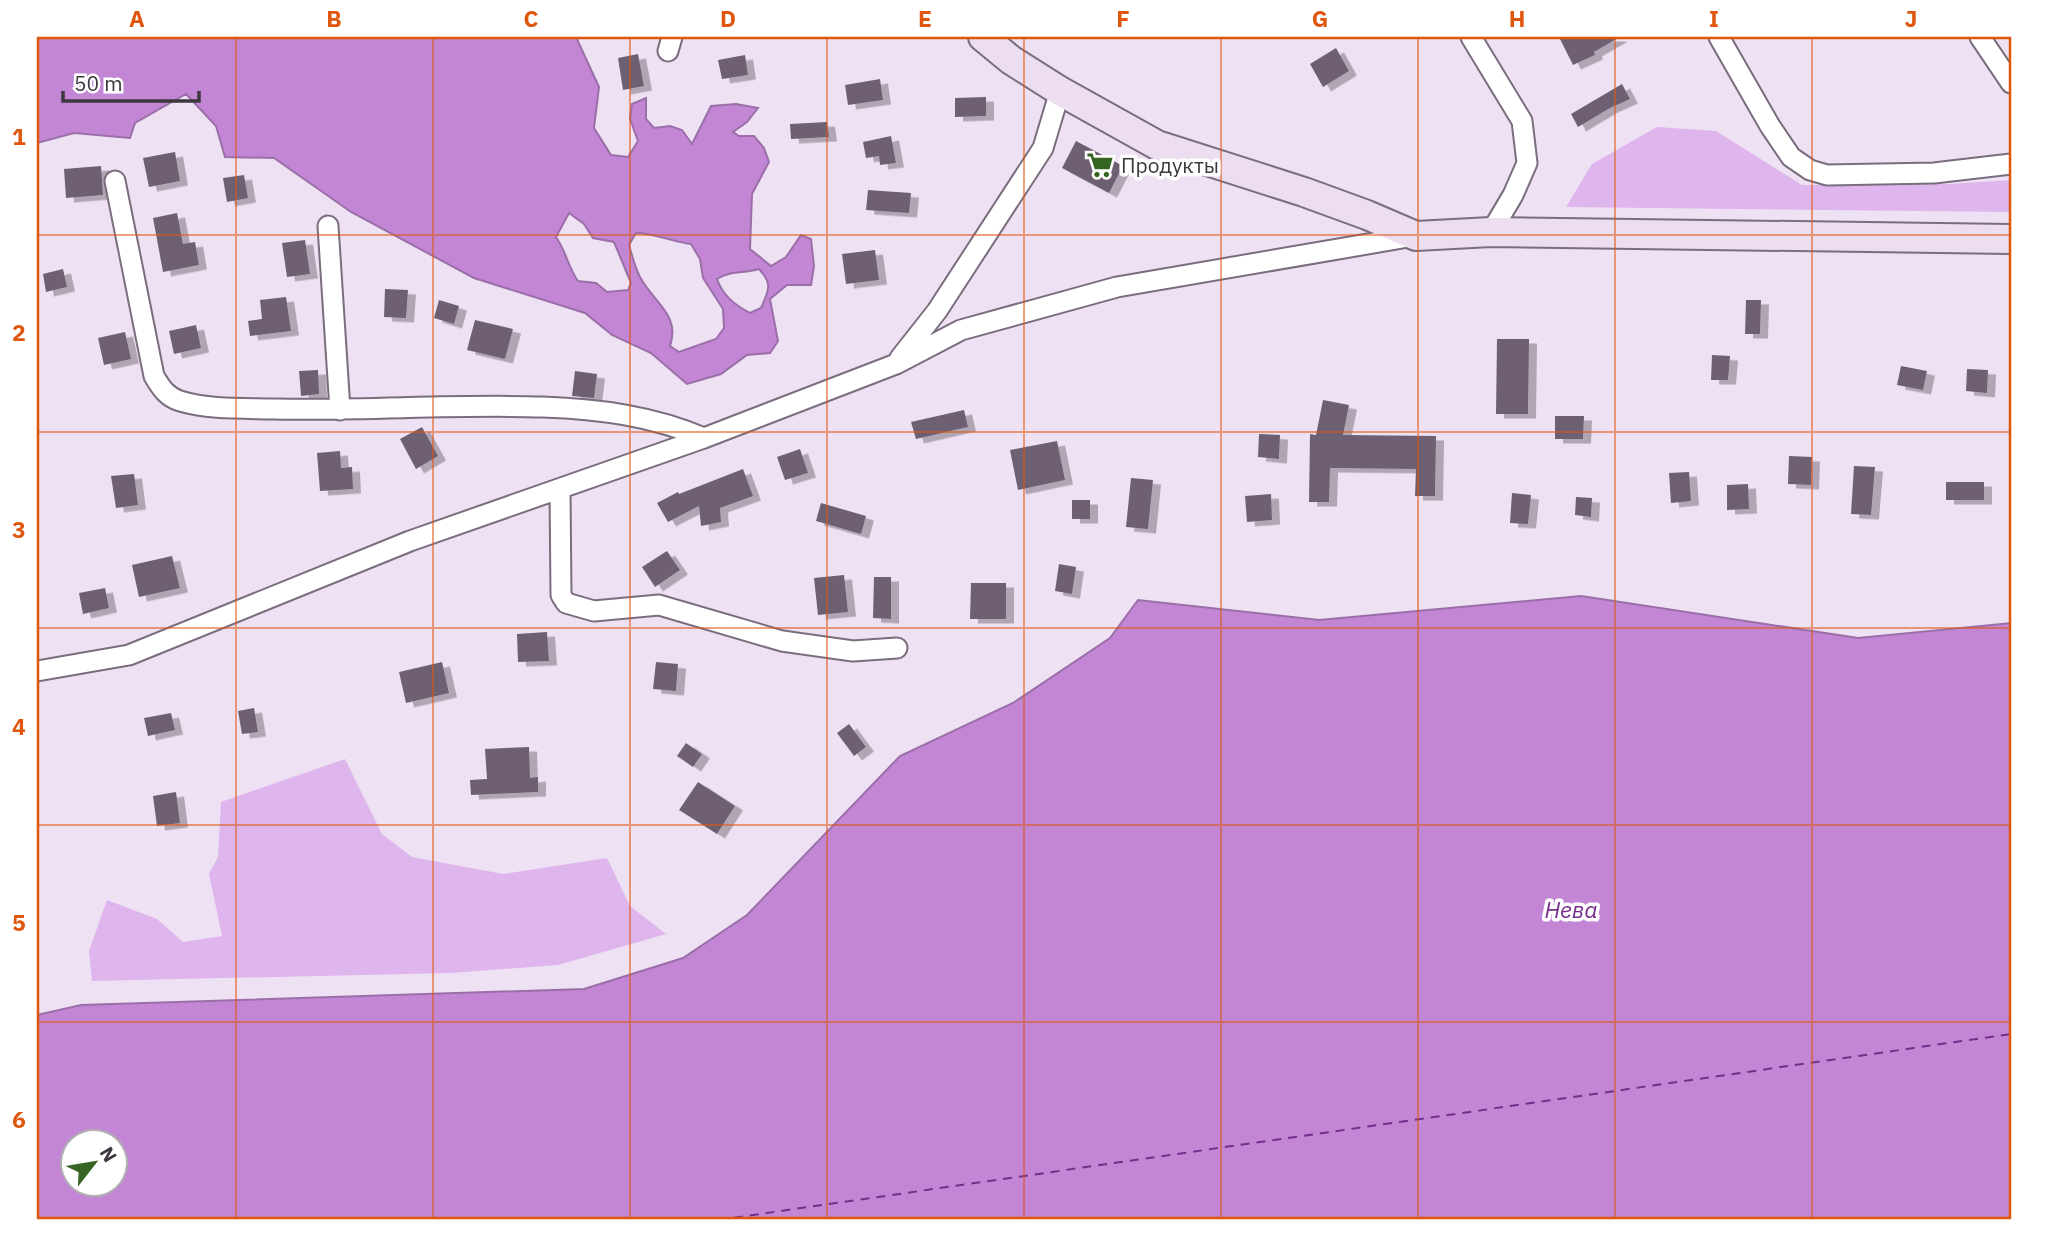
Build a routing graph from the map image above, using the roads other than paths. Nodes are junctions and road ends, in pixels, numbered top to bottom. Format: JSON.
{"nodes":[{"id":1,"x":983,"y":37,"type":"edge"},
{"id":2,"x":1471,"y":37,"type":"edge"},
{"id":3,"x":1719,"y":37,"type":"edge"},
{"id":4,"x":1980,"y":37,"type":"edge"},
{"id":5,"x":2011,"y":83,"type":"edge"},
{"id":6,"x":1060,"y":91,"type":"junction"},
{"id":7,"x":2011,"y":164,"type":"edge"},
{"id":8,"x":115,"y":181,"type":"dead end"},
{"id":9,"x":328,"y":226,"type":"dead end"},
{"id":10,"x":1491,"y":232,"type":"junction"},
{"id":11,"x":1416,"y":236,"type":"junction"},
{"id":12,"x":2011,"y":239,"type":"edge"},
{"id":13,"x":896,"y":364,"type":"junction"},
{"id":14,"x":340,"y":410,"type":"junction"},
{"id":15,"x":704,"y":439,"type":"junction"},
{"id":16,"x":560,"y":490,"type":"junction"},
{"id":17,"x":897,"y":648,"type":"dead end"},
{"id":18,"x":37,"y":671,"type":"edge"}],
"edges":[{"from":1,"to":6,"type":"street"},
{"from":2,"to":10,"type":"street"},
{"from":3,"to":7,"type":"street"},
{"from":4,"to":5,"type":"street"},
{"from":6,"to":11,"type":"street"},
{"from":6,"to":13,"type":"street"},
{"from":8,"to":14,"type":"street"},
{"from":9,"to":14,"type":"street"},
{"from":10,"to":11,"type":"street"},
{"from":10,"to":12,"type":"street"},
{"from":11,"to":13,"type":"street"},
{"from":13,"to":15,"type":"street"},
{"from":14,"to":15,"type":"street"},
{"from":15,"to":16,"type":"street"},
{"from":16,"to":17,"type":"street"},
{"from":16,"to":18,"type":"street"}]}
